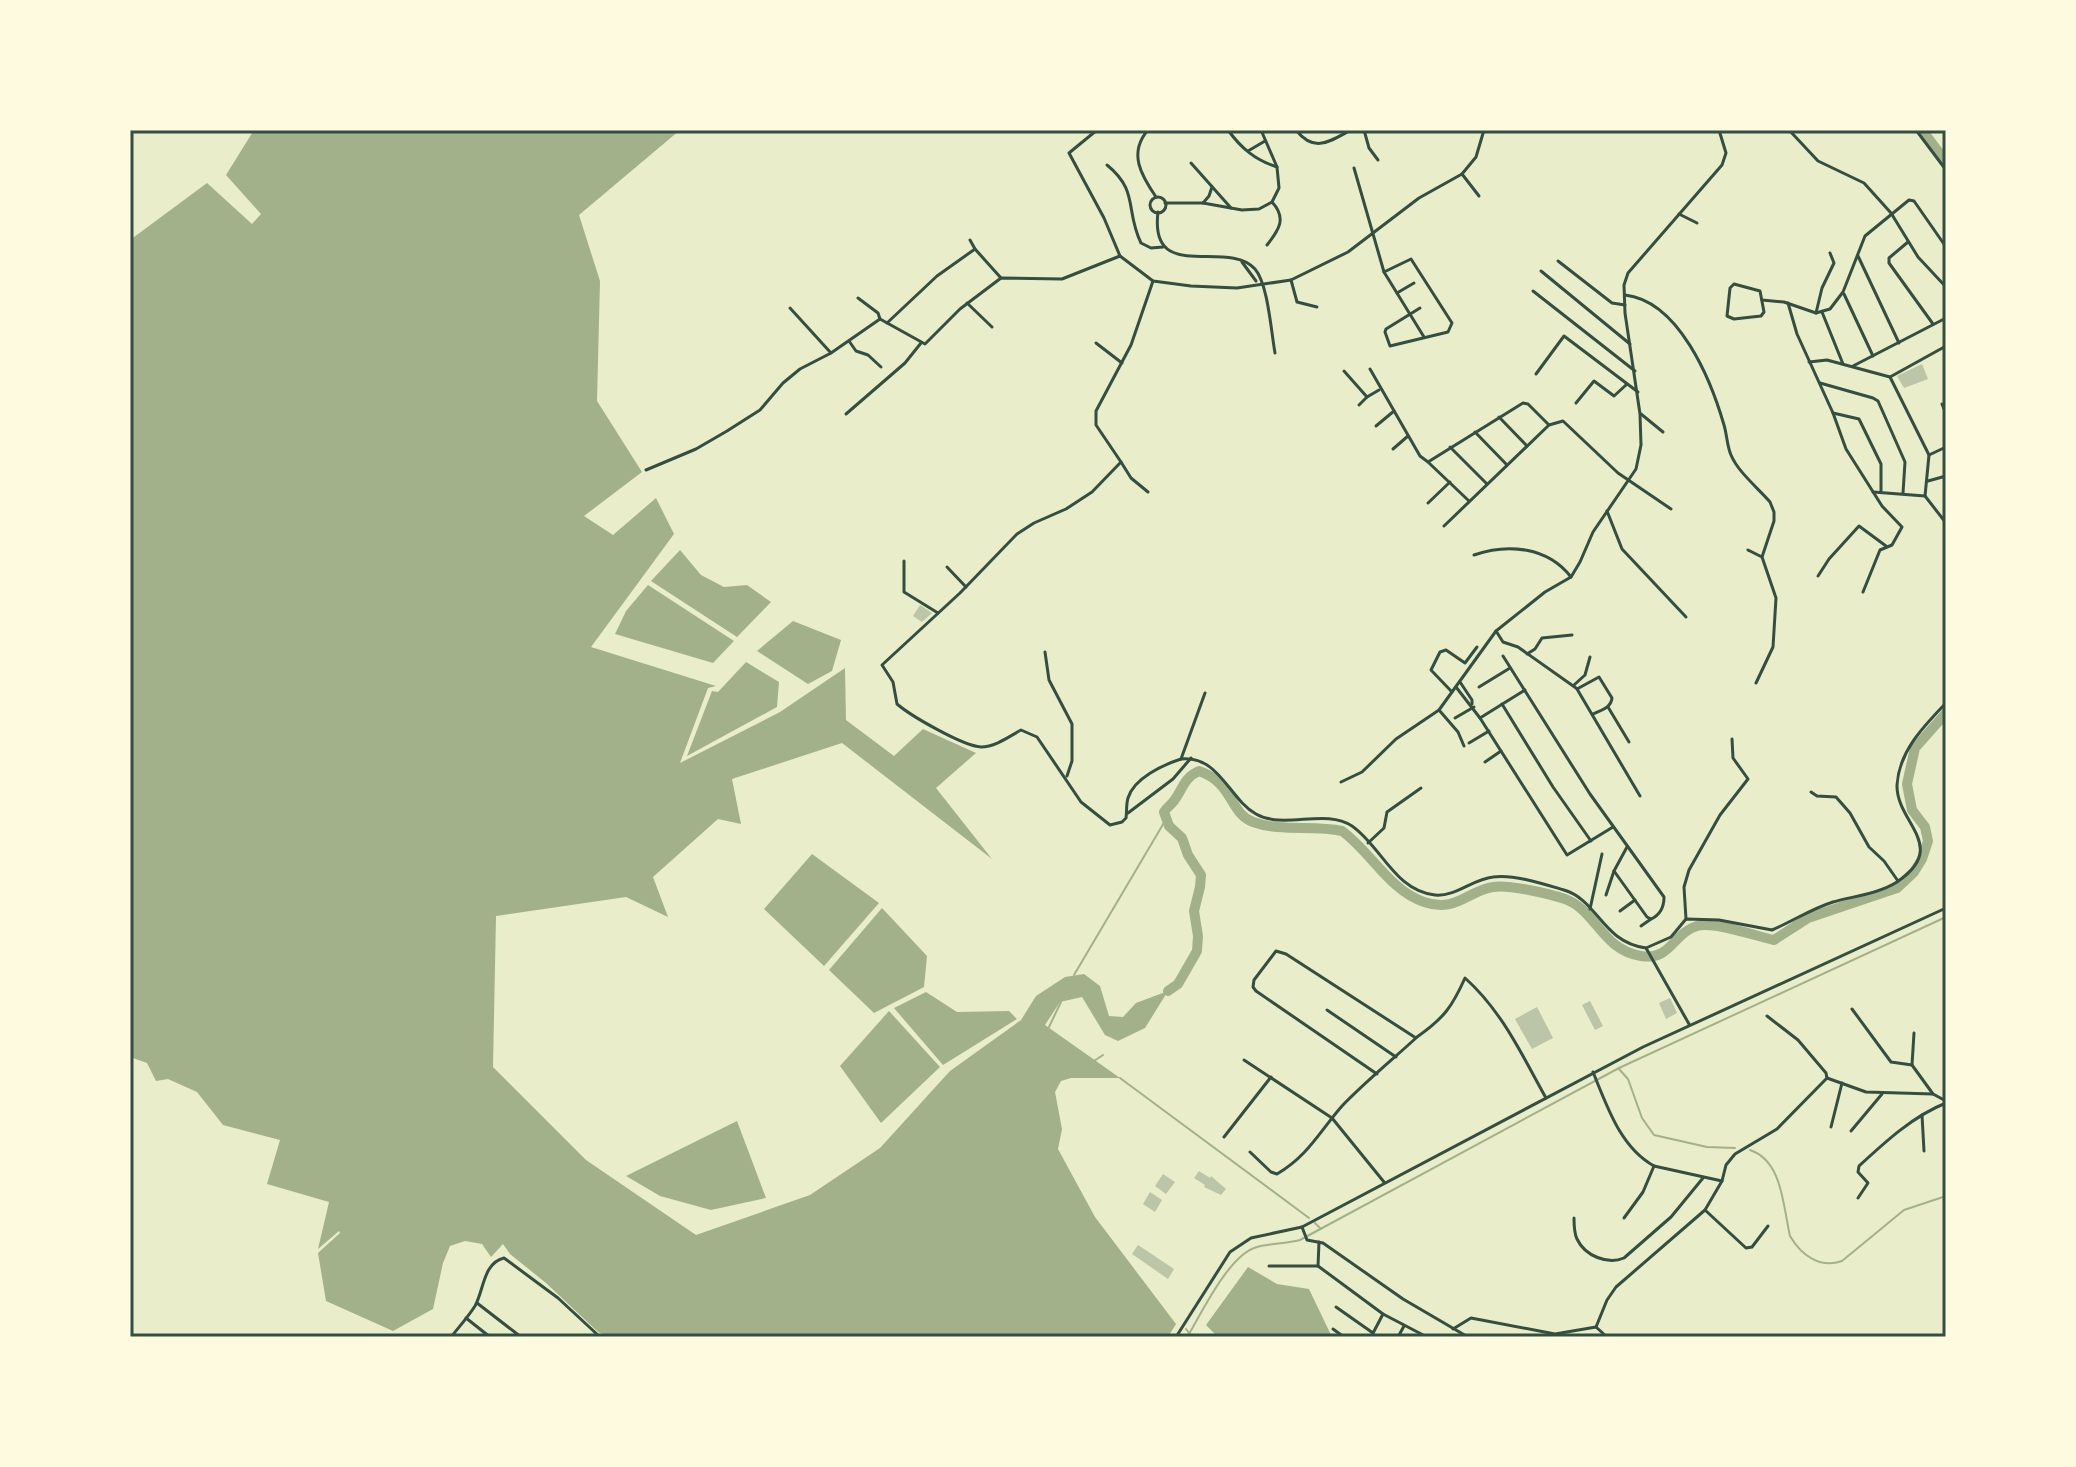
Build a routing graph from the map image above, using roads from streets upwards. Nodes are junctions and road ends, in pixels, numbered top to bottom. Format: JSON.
{"nodes":[{"id":1,"x":1097,"y":130,"type":"edge"},
{"id":2,"x":1148,"y":130,"type":"edge"},
{"id":3,"x":1228,"y":130,"type":"edge"},
{"id":4,"x":1261,"y":130,"type":"edge"},
{"id":5,"x":1296,"y":130,"type":"edge"},
{"id":6,"x":1351,"y":130,"type":"edge"},
{"id":7,"x":1364,"y":130,"type":"edge"},
{"id":8,"x":1484,"y":130,"type":"edge"},
{"id":9,"x":1719,"y":130,"type":"edge"},
{"id":10,"x":1789,"y":130,"type":"edge"},
{"id":11,"x":1916,"y":130,"type":"edge"},
{"id":12,"x":1265,"y":141,"type":"junction"},
{"id":13,"x":1247,"y":151,"type":"junction"},
{"id":14,"x":1378,"y":160,"type":"dead end"},
{"id":15,"x":1191,"y":163,"type":"dead end"},
{"id":16,"x":1107,"y":165,"type":"dead end"},
{"id":17,"x":1277,"y":167,"type":"junction"},
{"id":18,"x":1354,"y":168,"type":"dead end"},
{"id":19,"x":1946,"y":170,"type":"edge"},
{"id":20,"x":1462,"y":174,"type":"junction"},
{"id":21,"x":1212,"y":187,"type":"junction"},
{"id":22,"x":1479,"y":196,"type":"dead end"},
{"id":23,"x":1156,"y":197,"type":"junction"},
{"id":24,"x":1272,"y":202,"type":"junction"},
{"id":25,"x":1165,"y":203,"type":"junction"},
{"id":26,"x":1203,"y":203,"type":"junction"},
{"id":27,"x":1232,"y":208,"type":"junction"},
{"id":28,"x":1158,"y":212,"type":"junction"},
{"id":29,"x":1891,"y":213,"type":"junction"},
{"id":30,"x":1679,"y":214,"type":"junction"},
{"id":31,"x":1697,"y":223,"type":"dead end"},
{"id":32,"x":1374,"y":233,"type":"junction"},
{"id":33,"x":970,"y":240,"type":"dead end"},
{"id":34,"x":1908,"y":242,"type":"junction"},
{"id":35,"x":1267,"y":245,"type":"dead end"},
{"id":36,"x":1165,"y":247,"type":"junction"},
{"id":37,"x":1946,"y":247,"type":"edge"},
{"id":38,"x":975,"y":249,"type":"junction"},
{"id":39,"x":1830,"y":253,"type":"dead end"},
{"id":40,"x":1857,"y":254,"type":"junction"},
{"id":41,"x":1120,"y":256,"type":"junction"},
{"id":42,"x":1558,"y":261,"type":"dead end"},
{"id":43,"x":1242,"y":262,"type":"junction"},
{"id":44,"x":1541,"y":271,"type":"dead end"},
{"id":45,"x":1384,"y":272,"type":"junction"},
{"id":46,"x":1261,"y":277,"type":"junction"},
{"id":47,"x":1001,"y":278,"type":"junction"},
{"id":48,"x":1291,"y":280,"type":"junction"},
{"id":49,"x":1153,"y":281,"type":"junction"},
{"id":50,"x":1414,"y":283,"type":"dead end"},
{"id":51,"x":1256,"y":284,"type":"junction"},
{"id":52,"x":1265,"y":285,"type":"junction"},
{"id":53,"x":1946,"y":287,"type":"edge"},
{"id":54,"x":1533,"y":291,"type":"dead end"},
{"id":55,"x":1843,"y":292,"type":"junction"},
{"id":56,"x":1397,"y":293,"type":"junction"},
{"id":57,"x":1625,"y":295,"type":"junction"},
{"id":58,"x":858,"y":298,"type":"dead end"},
{"id":59,"x":1762,"y":300,"type":"junction"},
{"id":60,"x":967,"y":303,"type":"junction"},
{"id":61,"x":1788,"y":303,"type":"junction"},
{"id":62,"x":1625,"y":305,"type":"junction"},
{"id":63,"x":1317,"y":307,"type":"dead end"},
{"id":64,"x":790,"y":308,"type":"dead end"},
{"id":65,"x":1420,"y":308,"type":"dead end"},
{"id":66,"x":1819,"y":312,"type":"junction"},
{"id":67,"x":1410,"y":315,"type":"junction"},
{"id":68,"x":1946,"y":318,"type":"edge"},
{"id":69,"x":880,"y":319,"type":"junction"},
{"id":70,"x":887,"y":323,"type":"junction"},
{"id":71,"x":1933,"y":324,"type":"junction"},
{"id":72,"x":992,"y":327,"type":"dead end"},
{"id":73,"x":1424,"y":337,"type":"junction"},
{"id":74,"x":849,"y":341,"type":"junction"},
{"id":75,"x":921,"y":343,"type":"junction"},
{"id":76,"x":1096,"y":343,"type":"dead end"},
{"id":77,"x":1899,"y":343,"type":"junction"},
{"id":78,"x":1630,"y":344,"type":"junction"},
{"id":79,"x":1946,"y":346,"type":"edge"},
{"id":80,"x":831,"y":353,"type":"junction"},
{"id":81,"x":1275,"y":353,"type":"dead end"},
{"id":82,"x":1873,"y":356,"type":"junction"},
{"id":83,"x":1809,"y":362,"type":"junction"},
{"id":84,"x":1122,"y":363,"type":"junction"},
{"id":85,"x":1843,"y":364,"type":"junction"},
{"id":86,"x":1852,"y":366,"type":"junction"},
{"id":87,"x":881,"y":367,"type":"dead end"},
{"id":88,"x":1370,"y":369,"type":"dead end"},
{"id":89,"x":1344,"y":371,"type":"dead end"},
{"id":90,"x":1635,"y":371,"type":"junction"},
{"id":91,"x":1536,"y":374,"type":"dead end"},
{"id":92,"x":1890,"y":377,"type":"junction"},
{"id":93,"x":1820,"y":383,"type":"junction"},
{"id":94,"x":1626,"y":385,"type":"junction"},
{"id":95,"x":1381,"y":389,"type":"junction"},
{"id":96,"x":1638,"y":392,"type":"junction"},
{"id":97,"x":1367,"y":397,"type":"junction"},
{"id":98,"x":1576,"y":403,"type":"dead end"},
{"id":99,"x":1942,"y":404,"type":"dead end"},
{"id":100,"x":1359,"y":405,"type":"dead end"},
{"id":101,"x":1394,"y":411,"type":"junction"},
{"id":102,"x":1833,"y":413,"type":"junction"},
{"id":103,"x":846,"y":414,"type":"dead end"},
{"id":104,"x":1640,"y":414,"type":"junction"},
{"id":105,"x":1946,"y":414,"type":"edge"},
{"id":106,"x":1499,"y":417,"type":"junction"},
{"id":107,"x":1549,"y":425,"type":"junction"},
{"id":108,"x":1376,"y":426,"type":"dead end"},
{"id":109,"x":1475,"y":432,"type":"junction"},
{"id":110,"x":1663,"y":432,"type":"dead end"},
{"id":111,"x":1408,"y":436,"type":"junction"},
{"id":112,"x":1527,"y":446,"type":"junction"},
{"id":113,"x":1450,"y":447,"type":"junction"},
{"id":114,"x":1946,"y":447,"type":"edge"},
{"id":115,"x":1393,"y":449,"type":"dead end"},
{"id":116,"x":1929,"y":455,"type":"junction"},
{"id":117,"x":1121,"y":462,"type":"junction"},
{"id":118,"x":1428,"y":462,"type":"junction"},
{"id":119,"x":1507,"y":465,"type":"junction"},
{"id":120,"x":646,"y":470,"type":"dead end"},
{"id":121,"x":1946,"y":476,"type":"edge"},
{"id":122,"x":1629,"y":480,"type":"junction"},
{"id":123,"x":1928,"y":481,"type":"junction"},
{"id":124,"x":1450,"y":482,"type":"junction"},
{"id":125,"x":1487,"y":484,"type":"junction"},
{"id":126,"x":1881,"y":491,"type":"junction"},
{"id":127,"x":1148,"y":492,"type":"dead end"},
{"id":128,"x":1873,"y":492,"type":"junction"},
{"id":129,"x":1903,"y":493,"type":"junction"},
{"id":130,"x":1925,"y":496,"type":"junction"},
{"id":131,"x":1469,"y":501,"type":"junction"},
{"id":132,"x":1428,"y":503,"type":"dead end"},
{"id":133,"x":1671,"y":509,"type":"dead end"},
{"id":134,"x":1607,"y":511,"type":"junction"},
{"id":135,"x":1946,"y":523,"type":"edge"},
{"id":136,"x":1444,"y":526,"type":"dead end"},
{"id":137,"x":1886,"y":546,"type":"junction"},
{"id":138,"x":1748,"y":550,"type":"dead end"},
{"id":139,"x":1474,"y":555,"type":"dead end"},
{"id":140,"x":1762,"y":557,"type":"junction"},
{"id":141,"x":904,"y":561,"type":"dead end"},
{"id":142,"x":947,"y":567,"type":"dead end"},
{"id":143,"x":1818,"y":576,"type":"dead end"},
{"id":144,"x":1571,"y":577,"type":"junction"},
{"id":145,"x":966,"y":587,"type":"junction"},
{"id":146,"x":1863,"y":592,"type":"dead end"},
{"id":147,"x":939,"y":613,"type":"junction"},
{"id":148,"x":1686,"y":617,"type":"dead end"},
{"id":149,"x":1496,"y":631,"type":"junction"},
{"id":150,"x":1572,"y":635,"type":"dead end"},
{"id":151,"x":1477,"y":647,"type":"dead end"},
{"id":152,"x":1045,"y":652,"type":"dead end"},
{"id":153,"x":1527,"y":654,"type":"junction"},
{"id":154,"x":1503,"y":656,"type":"dead end"},
{"id":155,"x":1590,"y":657,"type":"dead end"},
{"id":156,"x":1511,"y":668,"type":"junction"},
{"id":157,"x":1460,"y":682,"type":"junction"},
{"id":158,"x":1756,"y":683,"type":"dead end"},
{"id":159,"x":1456,"y":687,"type":"junction"},
{"id":160,"x":1479,"y":687,"type":"dead end"},
{"id":161,"x":1575,"y":687,"type":"junction"},
{"id":162,"x":1525,"y":690,"type":"junction"},
{"id":163,"x":1452,"y":692,"type":"junction"},
{"id":164,"x":1205,"y":693,"type":"dead end"},
{"id":165,"x":1946,"y":703,"type":"edge"},
{"id":166,"x":1502,"y":704,"type":"junction"},
{"id":167,"x":1473,"y":706,"type":"junction"},
{"id":168,"x":1608,"y":707,"type":"junction"},
{"id":169,"x":1439,"y":710,"type":"junction"},
{"id":170,"x":1593,"y":714,"type":"junction"},
{"id":171,"x":1455,"y":718,"type":"dead end"},
{"id":172,"x":1480,"y":718,"type":"junction"},
{"id":173,"x":1489,"y":731,"type":"junction"},
{"id":174,"x":1732,"y":739,"type":"dead end"},
{"id":175,"x":1629,"y":742,"type":"dead end"},
{"id":176,"x":1501,"y":751,"type":"junction"},
{"id":177,"x":1191,"y":758,"type":"junction"},
{"id":178,"x":1181,"y":759,"type":"junction"},
{"id":179,"x":1485,"y":762,"type":"dead end"},
{"id":180,"x":1067,"y":778,"type":"junction"},
{"id":181,"x":1341,"y":782,"type":"dead end"},
{"id":182,"x":1421,"y":788,"type":"dead end"},
{"id":183,"x":1811,"y":792,"type":"dead end"},
{"id":184,"x":1640,"y":796,"type":"dead end"},
{"id":185,"x":1128,"y":813,"type":"junction"},
{"id":186,"x":1613,"y":827,"type":"junction"},
{"id":187,"x":1591,"y":841,"type":"junction"},
{"id":188,"x":1368,"y":843,"type":"junction"},
{"id":189,"x":1627,"y":847,"type":"junction"},
{"id":190,"x":1602,"y":854,"type":"dead end"},
{"id":191,"x":1614,"y":871,"type":"junction"},
{"id":192,"x":1898,"y":881,"type":"junction"},
{"id":193,"x":1606,"y":895,"type":"dead end"},
{"id":194,"x":1635,"y":900,"type":"junction"},
{"id":195,"x":1946,"y":908,"type":"edge"},
{"id":196,"x":1590,"y":909,"type":"junction"},
{"id":197,"x":1620,"y":911,"type":"dead end"},
{"id":198,"x":1649,"y":918,"type":"junction"},
{"id":199,"x":1686,"y":919,"type":"junction"},
{"id":200,"x":1641,"y":926,"type":"dead end"},
{"id":201,"x":1649,"y":953,"type":"junction"},
{"id":202,"x":1852,"y":1009,"type":"dead end"},
{"id":203,"x":1327,"y":1010,"type":"dead end"},
{"id":204,"x":1767,"y":1016,"type":"dead end"},
{"id":205,"x":1689,"y":1025,"type":"junction"},
{"id":206,"x":1914,"y":1033,"type":"dead end"},
{"id":207,"x":1416,"y":1038,"type":"junction"},
{"id":208,"x":1396,"y":1057,"type":"junction"},
{"id":209,"x":1244,"y":1060,"type":"dead end"},
{"id":210,"x":1912,"y":1065,"type":"junction"},
{"id":211,"x":1593,"y":1072,"type":"junction"},
{"id":212,"x":1377,"y":1074,"type":"junction"},
{"id":213,"x":1271,"y":1077,"type":"junction"},
{"id":214,"x":1827,"y":1078,"type":"junction"},
{"id":215,"x":1842,"y":1083,"type":"junction"},
{"id":216,"x":1883,"y":1094,"type":"junction"},
{"id":217,"x":1933,"y":1094,"type":"junction"},
{"id":218,"x":1546,"y":1098,"type":"junction"},
{"id":219,"x":1946,"y":1102,"type":"edge"},
{"id":220,"x":1922,"y":1115,"type":"junction"},
{"id":221,"x":1332,"y":1118,"type":"junction"},
{"id":222,"x":1831,"y":1127,"type":"dead end"},
{"id":223,"x":1851,"y":1131,"type":"dead end"},
{"id":224,"x":1224,"y":1137,"type":"dead end"},
{"id":225,"x":1924,"y":1151,"type":"dead end"},
{"id":226,"x":1250,"y":1152,"type":"dead end"},
{"id":227,"x":1654,"y":1166,"type":"junction"},
{"id":228,"x":1703,"y":1178,"type":"junction"},
{"id":229,"x":1722,"y":1181,"type":"junction"},
{"id":230,"x":1384,"y":1182,"type":"junction"},
{"id":231,"x":1858,"y":1198,"type":"dead end"},
{"id":232,"x":1705,"y":1210,"type":"junction"},
{"id":233,"x":1574,"y":1218,"type":"dead end"},
{"id":234,"x":1624,"y":1218,"type":"dead end"},
{"id":235,"x":1768,"y":1226,"type":"dead end"},
{"id":236,"x":1302,"y":1227,"type":"junction"},
{"id":237,"x":1319,"y":1242,"type":"junction"},
{"id":238,"x":1269,"y":1266,"type":"dead end"},
{"id":239,"x":1318,"y":1266,"type":"junction"},
{"id":240,"x":477,"y":1303,"type":"junction"},
{"id":241,"x":1336,"y":1307,"type":"dead end"},
{"id":242,"x":1383,"y":1314,"type":"junction"},
{"id":243,"x":466,"y":1318,"type":"junction"},
{"id":244,"x":1404,"y":1326,"type":"junction"},
{"id":245,"x":1596,"y":1327,"type":"junction"},
{"id":246,"x":1333,"y":1329,"type":"dead end"},
{"id":247,"x":1453,"y":1329,"type":"junction"},
{"id":248,"x":592,"y":1331,"type":"junction"},
{"id":249,"x":1372,"y":1335,"type":"edge"},
{"id":250,"x":451,"y":1337,"type":"edge"},
{"id":251,"x":490,"y":1337,"type":"edge"},
{"id":252,"x":521,"y":1337,"type":"edge"},
{"id":253,"x":587,"y":1337,"type":"edge"},
{"id":254,"x":600,"y":1337,"type":"edge"},
{"id":255,"x":1176,"y":1337,"type":"edge"},
{"id":256,"x":1344,"y":1337,"type":"edge"},
{"id":257,"x":1398,"y":1337,"type":"edge"},
{"id":258,"x":1427,"y":1337,"type":"edge"},
{"id":259,"x":1468,"y":1337,"type":"edge"},
{"id":260,"x":1607,"y":1337,"type":"edge"}],
"edges":[{"from":1,"to":41,"type":"street"},
{"from":2,"to":23,"type":"street"},
{"from":3,"to":13,"type":"street"},
{"from":4,"to":12,"type":"street"},
{"from":5,"to":6,"type":"street"},
{"from":7,"to":14,"type":"street"},
{"from":8,"to":20,"type":"street"},
{"from":9,"to":30,"type":"street"},
{"from":10,"to":29,"type":"street"},
{"from":11,"to":19,"type":"street"},
{"from":12,"to":13,"type":"street"},
{"from":12,"to":17,"type":"street"},
{"from":13,"to":17,"type":"street"},
{"from":15,"to":21,"type":"street"},
{"from":16,"to":36,"type":"street"},
{"from":17,"to":24,"type":"street"},
{"from":18,"to":32,"type":"street"},
{"from":20,"to":22,"type":"street"},
{"from":20,"to":32,"type":"street"},
{"from":21,"to":26,"type":"street"},
{"from":21,"to":27,"type":"street"},
{"from":23,"to":25,"type":"street"},
{"from":23,"to":28,"type":"street"},
{"from":24,"to":27,"type":"street"},
{"from":24,"to":35,"type":"street"},
{"from":25,"to":26,"type":"street"},
{"from":25,"to":28,"type":"street"},
{"from":26,"to":27,"type":"street"},
{"from":28,"to":36,"type":"street"},
{"from":29,"to":34,"type":"street"},
{"from":29,"to":37,"type":"street"},
{"from":29,"to":40,"type":"street"},
{"from":30,"to":31,"type":"street"},
{"from":30,"to":57,"type":"street"},
{"from":32,"to":45,"type":"street"},
{"from":32,"to":48,"type":"street"},
{"from":33,"to":38,"type":"street"},
{"from":34,"to":53,"type":"street"},
{"from":34,"to":71,"type":"street"},
{"from":36,"to":43,"type":"street"},
{"from":38,"to":47,"type":"street"},
{"from":38,"to":70,"type":"street"},
{"from":39,"to":66,"type":"street"},
{"from":40,"to":55,"type":"street"},
{"from":40,"to":77,"type":"street"},
{"from":41,"to":47,"type":"street"},
{"from":41,"to":49,"type":"street"},
{"from":42,"to":62,"type":"street"},
{"from":43,"to":46,"type":"street"},
{"from":43,"to":51,"type":"street"},
{"from":44,"to":78,"type":"street"},
{"from":45,"to":56,"type":"street"},
{"from":45,"to":73,"type":"street"},
{"from":46,"to":51,"type":"street"},
{"from":46,"to":52,"type":"street"},
{"from":47,"to":60,"type":"street"},
{"from":48,"to":52,"type":"street"},
{"from":48,"to":63,"type":"street"},
{"from":49,"to":51,"type":"street"},
{"from":49,"to":84,"type":"street"},
{"from":50,"to":56,"type":"street"},
{"from":51,"to":52,"type":"street"},
{"from":52,"to":81,"type":"street"},
{"from":54,"to":90,"type":"street"},
{"from":55,"to":66,"type":"street"},
{"from":55,"to":82,"type":"street"},
{"from":56,"to":67,"type":"street"},
{"from":57,"to":62,"type":"street"},
{"from":57,"to":140,"type":"street"},
{"from":58,"to":69,"type":"street"},
{"from":59,"to":59,"type":"street"},
{"from":59,"to":61,"type":"street"},
{"from":60,"to":72,"type":"street"},
{"from":60,"to":75,"type":"street"},
{"from":61,"to":66,"type":"street"},
{"from":61,"to":83,"type":"street"},
{"from":62,"to":78,"type":"street"},
{"from":64,"to":80,"type":"street"},
{"from":65,"to":67,"type":"street"},
{"from":66,"to":85,"type":"street"},
{"from":67,"to":73,"type":"street"},
{"from":67,"to":73,"type":"street"},
{"from":68,"to":71,"type":"street"},
{"from":69,"to":70,"type":"street"},
{"from":69,"to":74,"type":"street"},
{"from":70,"to":75,"type":"street"},
{"from":71,"to":77,"type":"street"},
{"from":74,"to":80,"type":"street"},
{"from":74,"to":87,"type":"street"},
{"from":75,"to":103,"type":"street"},
{"from":76,"to":84,"type":"street"},
{"from":77,"to":82,"type":"street"},
{"from":78,"to":90,"type":"street"},
{"from":79,"to":92,"type":"street"},
{"from":80,"to":120,"type":"street"},
{"from":82,"to":86,"type":"street"},
{"from":83,"to":85,"type":"street"},
{"from":83,"to":93,"type":"street"},
{"from":84,"to":117,"type":"street"},
{"from":85,"to":86,"type":"street"},
{"from":86,"to":92,"type":"street"},
{"from":88,"to":95,"type":"street"},
{"from":89,"to":97,"type":"street"},
{"from":90,"to":96,"type":"street"},
{"from":91,"to":94,"type":"street"},
{"from":92,"to":116,"type":"street"},
{"from":93,"to":102,"type":"street"},
{"from":93,"to":129,"type":"street"},
{"from":94,"to":96,"type":"street"},
{"from":94,"to":98,"type":"street"},
{"from":95,"to":97,"type":"street"},
{"from":95,"to":101,"type":"street"},
{"from":96,"to":104,"type":"street"},
{"from":97,"to":100,"type":"street"},
{"from":99,"to":105,"type":"street"},
{"from":101,"to":108,"type":"street"},
{"from":101,"to":111,"type":"street"},
{"from":102,"to":126,"type":"street"},
{"from":102,"to":128,"type":"street"},
{"from":104,"to":110,"type":"street"},
{"from":104,"to":122,"type":"street"},
{"from":106,"to":107,"type":"street"},
{"from":106,"to":109,"type":"street"},
{"from":106,"to":112,"type":"street"},
{"from":107,"to":112,"type":"street"},
{"from":107,"to":122,"type":"street"},
{"from":109,"to":113,"type":"street"},
{"from":109,"to":119,"type":"street"},
{"from":111,"to":115,"type":"street"},
{"from":111,"to":118,"type":"street"},
{"from":112,"to":119,"type":"street"},
{"from":113,"to":118,"type":"street"},
{"from":113,"to":125,"type":"street"},
{"from":114,"to":116,"type":"street"},
{"from":116,"to":123,"type":"street"},
{"from":117,"to":127,"type":"street"},
{"from":117,"to":145,"type":"street"},
{"from":118,"to":124,"type":"street"},
{"from":119,"to":125,"type":"street"},
{"from":121,"to":123,"type":"street"},
{"from":122,"to":133,"type":"street"},
{"from":122,"to":134,"type":"street"},
{"from":123,"to":130,"type":"street"},
{"from":124,"to":131,"type":"street"},
{"from":124,"to":132,"type":"street"},
{"from":125,"to":131,"type":"street"},
{"from":126,"to":128,"type":"street"},
{"from":126,"to":129,"type":"street"},
{"from":128,"to":137,"type":"street"},
{"from":129,"to":130,"type":"street"},
{"from":130,"to":135,"type":"street"},
{"from":131,"to":136,"type":"street"},
{"from":134,"to":144,"type":"street"},
{"from":134,"to":148,"type":"street"},
{"from":137,"to":143,"type":"street"},
{"from":137,"to":146,"type":"street"},
{"from":138,"to":140,"type":"street"},
{"from":139,"to":144,"type":"street"},
{"from":140,"to":158,"type":"street"},
{"from":141,"to":147,"type":"street"},
{"from":142,"to":145,"type":"street"},
{"from":144,"to":149,"type":"street"},
{"from":145,"to":147,"type":"street"},
{"from":147,"to":180,"type":"street"},
{"from":149,"to":153,"type":"street"},
{"from":149,"to":157,"type":"street"},
{"from":150,"to":153,"type":"street"},
{"from":151,"to":163,"type":"street"},
{"from":152,"to":180,"type":"street"},
{"from":153,"to":161,"type":"street"},
{"from":154,"to":156,"type":"street"},
{"from":155,"to":161,"type":"street"},
{"from":156,"to":160,"type":"street"},
{"from":156,"to":162,"type":"street"},
{"from":157,"to":159,"type":"street"},
{"from":157,"to":167,"type":"street"},
{"from":159,"to":163,"type":"street"},
{"from":159,"to":167,"type":"street"},
{"from":161,"to":168,"type":"street"},
{"from":161,"to":170,"type":"street"},
{"from":162,"to":166,"type":"street"},
{"from":162,"to":186,"type":"street"},
{"from":163,"to":169,"type":"street"},
{"from":164,"to":178,"type":"street"},
{"from":165,"to":192,"type":"street"},
{"from":166,"to":172,"type":"street"},
{"from":166,"to":187,"type":"street"},
{"from":167,"to":171,"type":"street"},
{"from":167,"to":172,"type":"street"},
{"from":168,"to":170,"type":"street"},
{"from":168,"to":175,"type":"street"},
{"from":169,"to":173,"type":"street"},
{"from":169,"to":181,"type":"street"},
{"from":170,"to":184,"type":"street"},
{"from":172,"to":173,"type":"street"},
{"from":173,"to":176,"type":"street"},
{"from":174,"to":199,"type":"street"},
{"from":176,"to":179,"type":"street"},
{"from":176,"to":187,"type":"street"},
{"from":177,"to":178,"type":"street"},
{"from":177,"to":185,"type":"street"},
{"from":177,"to":188,"type":"street"},
{"from":178,"to":185,"type":"street"},
{"from":180,"to":185,"type":"street"},
{"from":182,"to":188,"type":"street"},
{"from":183,"to":192,"type":"street"},
{"from":186,"to":187,"type":"street"},
{"from":186,"to":189,"type":"street"},
{"from":188,"to":196,"type":"street"},
{"from":189,"to":191,"type":"street"},
{"from":189,"to":198,"type":"street"},
{"from":190,"to":196,"type":"street"},
{"from":191,"to":193,"type":"street"},
{"from":191,"to":194,"type":"street"},
{"from":192,"to":199,"type":"street"},
{"from":194,"to":197,"type":"street"},
{"from":194,"to":198,"type":"street"},
{"from":195,"to":205,"type":"street"},
{"from":196,"to":201,"type":"street"},
{"from":198,"to":200,"type":"street"},
{"from":199,"to":201,"type":"street"},
{"from":201,"to":205,"type":"street"},
{"from":202,"to":210,"type":"street"},
{"from":203,"to":208,"type":"street"},
{"from":204,"to":214,"type":"street"},
{"from":205,"to":211,"type":"street"},
{"from":206,"to":210,"type":"street"},
{"from":207,"to":208,"type":"street"},
{"from":207,"to":212,"type":"street"},
{"from":207,"to":218,"type":"street"},
{"from":208,"to":212,"type":"street"},
{"from":209,"to":213,"type":"street"},
{"from":210,"to":217,"type":"street"},
{"from":211,"to":218,"type":"street"},
{"from":211,"to":227,"type":"street"},
{"from":212,"to":221,"type":"street"},
{"from":213,"to":221,"type":"street"},
{"from":213,"to":224,"type":"street"},
{"from":214,"to":215,"type":"street"},
{"from":214,"to":229,"type":"street"},
{"from":215,"to":216,"type":"street"},
{"from":215,"to":222,"type":"street"},
{"from":216,"to":217,"type":"street"},
{"from":216,"to":223,"type":"street"},
{"from":217,"to":219,"type":"street"},
{"from":218,"to":230,"type":"street"},
{"from":219,"to":220,"type":"street"},
{"from":220,"to":225,"type":"street"},
{"from":220,"to":231,"type":"street"},
{"from":221,"to":226,"type":"street"},
{"from":221,"to":230,"type":"street"},
{"from":227,"to":228,"type":"street"},
{"from":227,"to":234,"type":"street"},
{"from":228,"to":229,"type":"street"},
{"from":228,"to":233,"type":"street"},
{"from":229,"to":232,"type":"street"},
{"from":230,"to":236,"type":"street"},
{"from":232,"to":235,"type":"street"},
{"from":232,"to":245,"type":"street"},
{"from":236,"to":237,"type":"street"},
{"from":236,"to":255,"type":"street"},
{"from":237,"to":239,"type":"street"},
{"from":237,"to":247,"type":"street"},
{"from":238,"to":239,"type":"street"},
{"from":239,"to":242,"type":"street"},
{"from":240,"to":243,"type":"street"},
{"from":240,"to":248,"type":"street"},
{"from":240,"to":252,"type":"street"},
{"from":241,"to":249,"type":"street"},
{"from":242,"to":244,"type":"street"},
{"from":242,"to":249,"type":"street"},
{"from":243,"to":250,"type":"street"},
{"from":243,"to":251,"type":"street"},
{"from":244,"to":257,"type":"street"},
{"from":244,"to":258,"type":"street"},
{"from":245,"to":247,"type":"street"},
{"from":245,"to":260,"type":"street"},
{"from":246,"to":256,"type":"street"},
{"from":247,"to":259,"type":"street"},
{"from":248,"to":253,"type":"street"},
{"from":248,"to":254,"type":"street"}]}
